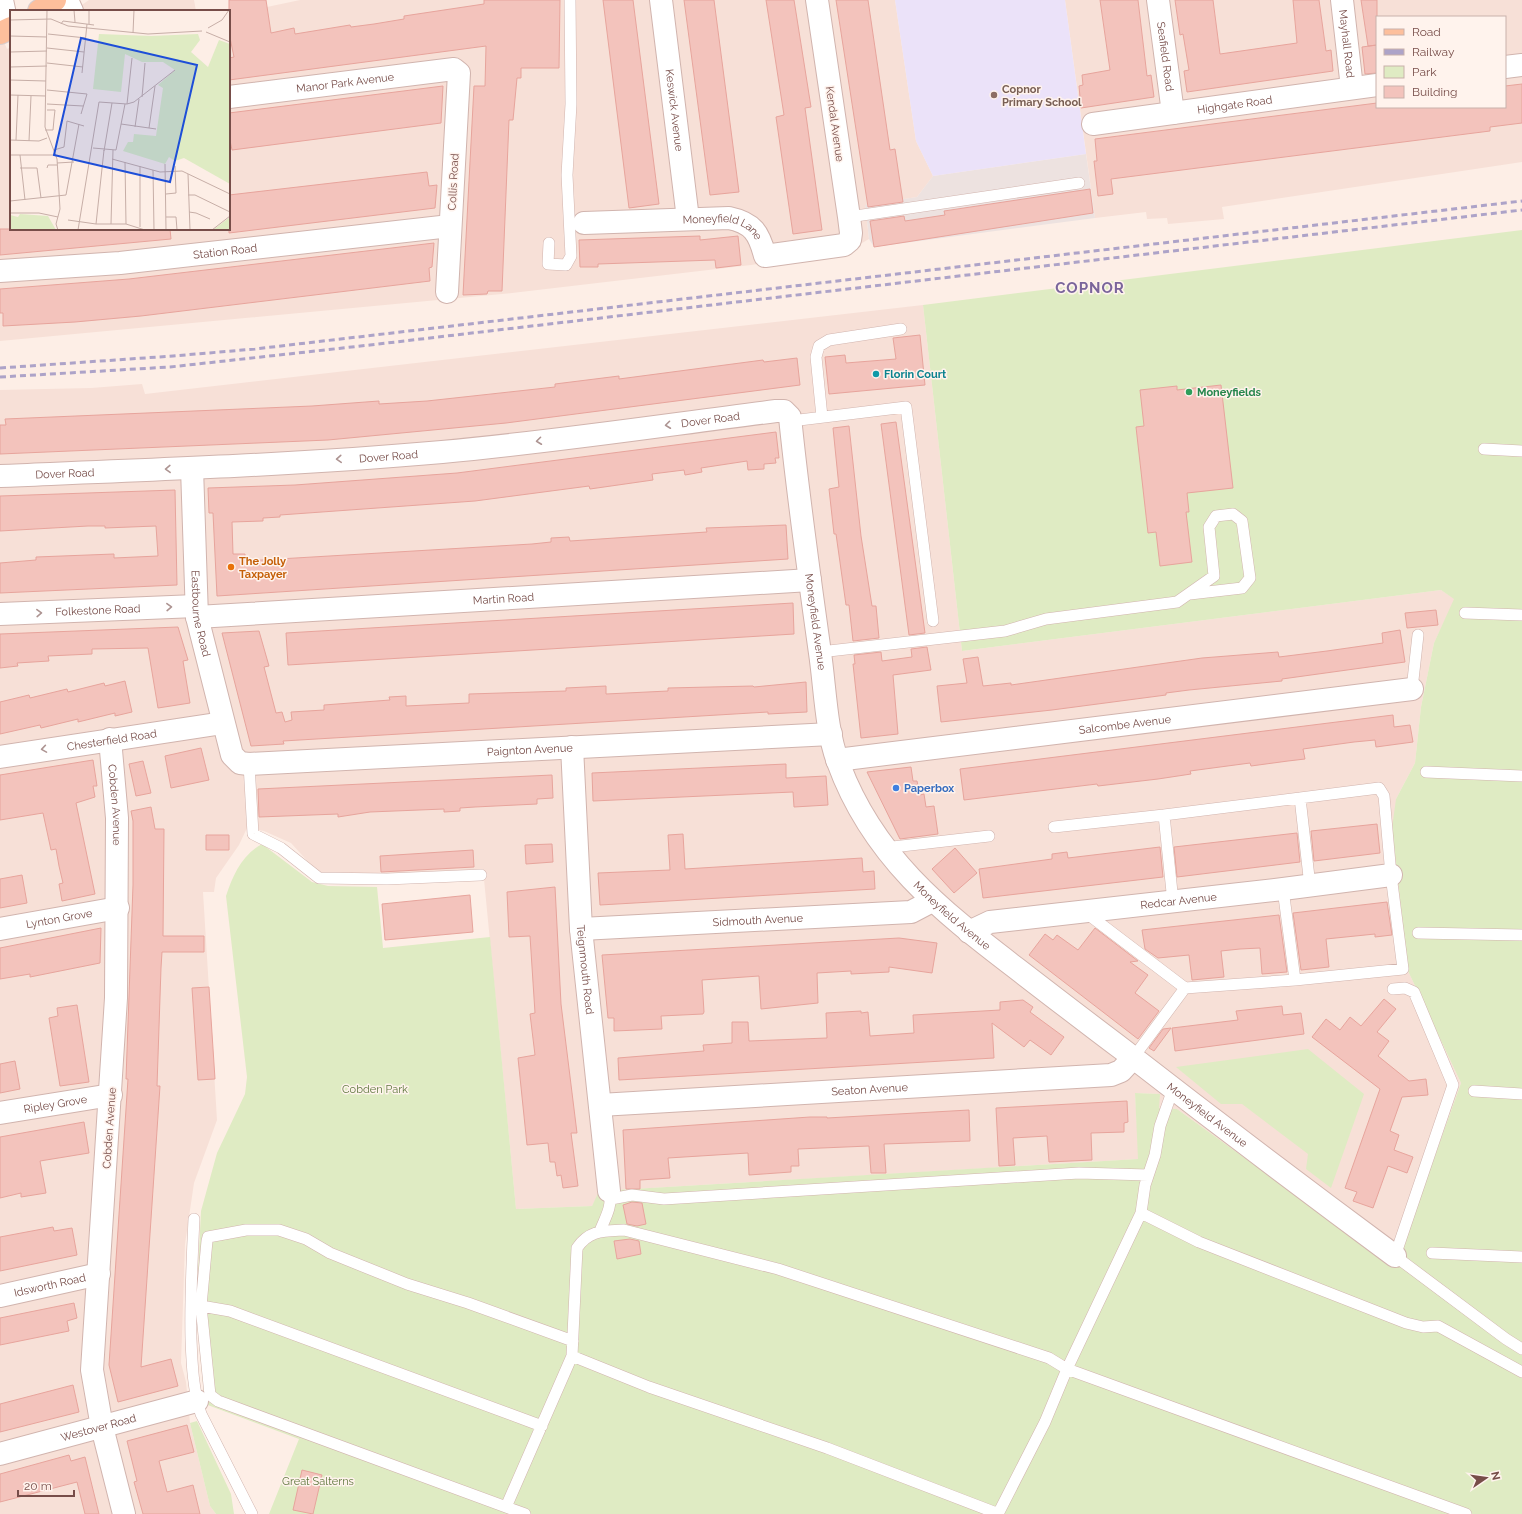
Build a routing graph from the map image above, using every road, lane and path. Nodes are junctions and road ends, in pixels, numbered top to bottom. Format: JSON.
{"nodes":[{"id":1,"x":2,"y":0,"type":"edge"},
{"id":2,"x":55,"y":0,"type":"edge"},
{"id":3,"x":66,"y":0,"type":"edge"},
{"id":4,"x":570,"y":0,"type":"edge"},
{"id":5,"x":661,"y":0,"type":"edge"},
{"id":6,"x":817,"y":0,"type":"edge"},
{"id":7,"x":1158,"y":0,"type":"edge"},
{"id":8,"x":1342,"y":0,"type":"edge"},
{"id":9,"x":40,"y":10,"type":"edge"},
{"id":10,"x":71,"y":10,"type":"edge"},
{"id":11,"x":6,"y":30,"type":"edge"},
{"id":12,"x":1522,"y":65,"type":"edge"},
{"id":13,"x":1506,"y":67,"type":"edge"},
{"id":14,"x":459,"y":73,"type":"joint"},
{"id":15,"x":1376,"y":85,"type":"edge"},
{"id":16,"x":1352,"y":88,"type":"junction"},
{"id":17,"x":230,"y":97,"type":"edge"},
{"id":18,"x":1173,"y":113,"type":"junction"},
{"id":19,"x":1093,"y":124,"type":"dead end"},
{"id":20,"x":1079,"y":183,"type":"dead end"},
{"id":21,"x":849,"y":217,"type":"junction"},
{"id":22,"x":688,"y":219,"type":"junction"},
{"id":23,"x":584,"y":223,"type":"dead end"},
{"id":24,"x":450,"y":226,"type":"junction"},
{"id":25,"x":549,"y":243,"type":"dead end"},
{"id":26,"x":844,"y":245,"type":"joint"},
{"id":27,"x":0,"y":271,"type":"edge"},
{"id":28,"x":447,"y":292,"type":"dead end"},
{"id":29,"x":901,"y":329,"type":"dead end"},
{"id":30,"x":783,"y":416,"type":"junction"},
{"id":31,"x":822,"y":417,"type":"junction"},
{"id":32,"x":1484,"y":449,"type":"dead end"},
{"id":33,"x":1522,"y":451,"type":"edge"},
{"id":34,"x":192,"y":468,"type":"junction"},
{"id":35,"x":0,"y":476,"type":"edge"},
{"id":36,"x":810,"y":580,"type":"junction"},
{"id":37,"x":1190,"y":594,"type":"junction"},
{"id":38,"x":197,"y":612,"type":"junction"},
{"id":39,"x":1466,"y":613,"type":"dead end"},
{"id":40,"x":0,"y":614,"type":"edge"},
{"id":41,"x":1522,"y":614,"type":"edge"},
{"id":42,"x":932,"y":621,"type":"dead end"},
{"id":43,"x":1418,"y":635,"type":"dead end"},
{"id":44,"x":820,"y":652,"type":"junction"},
{"id":45,"x":1412,"y":689,"type":"joint"},
{"id":46,"x":223,"y":723,"type":"junction"},
{"id":47,"x":831,"y":734,"type":"junction"},
{"id":48,"x":110,"y":739,"type":"junction"},
{"id":49,"x":572,"y":747,"type":"junction"},
{"id":50,"x":0,"y":756,"type":"edge"},
{"id":51,"x":240,"y":759,"type":"junction"},
{"id":52,"x":837,"y":760,"type":"junction"},
{"id":53,"x":1426,"y":772,"type":"dead end"},
{"id":54,"x":1522,"y":776,"type":"edge"},
{"id":55,"x":1300,"y":798,"type":"junction"},
{"id":56,"x":1164,"y":815,"type":"junction"},
{"id":57,"x":1054,"y":827,"type":"dead end"},
{"id":58,"x":988,"y":836,"type":"dead end"},
{"id":59,"x":884,"y":848,"type":"junction"},
{"id":60,"x":481,"y":875,"type":"dead end"},
{"id":61,"x":1391,"y":875,"type":"junction"},
{"id":62,"x":1310,"y":886,"type":"junction"},
{"id":63,"x":1283,"y":889,"type":"junction"},
{"id":64,"x":932,"y":901,"type":"junction"},
{"id":65,"x":1173,"y":902,"type":"junction"},
{"id":66,"x":118,"y":908,"type":"junction"},
{"id":67,"x":1085,"y":911,"type":"junction"},
{"id":68,"x":0,"y":929,"type":"edge"},
{"id":69,"x":582,"y":929,"type":"junction"},
{"id":70,"x":969,"y":932,"type":"junction"},
{"id":71,"x":1418,"y":933,"type":"dead end"},
{"id":72,"x":1522,"y":935,"type":"edge"},
{"id":73,"x":1295,"y":980,"type":"junction"},
{"id":74,"x":1185,"y":988,"type":"junction"},
{"id":75,"x":1393,"y":989,"type":"dead end"},
{"id":76,"x":1133,"y":1058,"type":"junction"},
{"id":77,"x":1173,"y":1089,"type":"junction"},
{"id":78,"x":1474,"y":1092,"type":"dead end"},
{"id":79,"x":1522,"y":1094,"type":"edge"},
{"id":80,"x":112,"y":1095,"type":"junction"},
{"id":81,"x":600,"y":1105,"type":"junction"},
{"id":82,"x":0,"y":1113,"type":"edge"},
{"id":83,"x":1148,"y":1175,"type":"junction"},
{"id":84,"x":610,"y":1195,"type":"junction"},
{"id":85,"x":1141,"y":1213,"type":"junction"},
{"id":86,"x":194,"y":1219,"type":"dead end"},
{"id":87,"x":600,"y":1231,"type":"junction"},
{"id":88,"x":1432,"y":1253,"type":"dead end"},
{"id":89,"x":1395,"y":1256,"type":"junction"},
{"id":90,"x":1522,"y":1257,"type":"edge"},
{"id":91,"x":99,"y":1274,"type":"junction"},
{"id":92,"x":0,"y":1296,"type":"edge"},
{"id":93,"x":201,"y":1306,"type":"junction"},
{"id":94,"x":573,"y":1341,"type":"junction"},
{"id":95,"x":1522,"y":1349,"type":"edge"},
{"id":96,"x":572,"y":1356,"type":"junction"},
{"id":97,"x":1067,"y":1369,"type":"junction"},
{"id":98,"x":1522,"y":1372,"type":"edge"},
{"id":99,"x":197,"y":1401,"type":"junction"},
{"id":100,"x":542,"y":1426,"type":"junction"},
{"id":101,"x":102,"y":1427,"type":"junction"},
{"id":102,"x":0,"y":1454,"type":"edge"},
{"id":103,"x":506,"y":1507,"type":"junction"},
{"id":104,"x":124,"y":1514,"type":"edge"},
{"id":105,"x":252,"y":1514,"type":"edge"},
{"id":106,"x":525,"y":1514,"type":"edge"},
{"id":107,"x":998,"y":1514,"type":"edge"},
{"id":108,"x":1466,"y":1514,"type":"edge"}],
"edges":[{"from":1,"to":11,"type":"street"},
{"from":2,"to":9,"type":"main road"},
{"from":3,"to":10,"type":"street"},
{"from":4,"to":25,"type":"lane"},
{"from":5,"to":22,"type":"street","name":"Keswick Avenue"},
{"from":6,"to":21,"type":"street","name":"Kendal Avenue"},
{"from":7,"to":18,"type":"street","name":"Seafield Road"},
{"from":8,"to":16,"type":"street","name":"Mayhall Road"},
{"from":12,"to":13,"type":"street"},
{"from":14,"to":17,"type":"street","name":"Manor Park Avenue"},
{"from":14,"to":24,"type":"street","name":"Collis Road"},
{"from":15,"to":16,"type":"street","name":"Highgate Road"},
{"from":16,"to":18,"type":"street","name":"Highgate Road"},
{"from":18,"to":19,"type":"street","name":"Highgate Road"},
{"from":20,"to":21,"type":"lane"},
{"from":21,"to":26,"type":"street","name":"Kendal Avenue"},
{"from":22,"to":23,"type":"street","name":"Moneyfield Lane"},
{"from":22,"to":26,"type":"street","name":"Moneyfield Lane"},
{"from":24,"to":27,"type":"street","name":"Station Road"},
{"from":24,"to":28,"type":"street","name":"Collis Road"},
{"from":29,"to":31,"type":"lane"},
{"from":30,"to":31,"type":"lane"},
{"from":30,"to":34,"type":"street","name":"Dover Road","one_way":true},
{"from":30,"to":36,"type":"street","name":"Moneyfield Avenue"},
{"from":31,"to":42,"type":"lane"},
{"from":32,"to":33,"type":"lane"},
{"from":34,"to":35,"type":"street","name":"Dover Road","one_way":true},
{"from":34,"to":38,"type":"street","name":"Eastbourne Road"},
{"from":36,"to":38,"type":"street","name":"Martin Road"},
{"from":36,"to":44,"type":"street","name":"Moneyfield Avenue"},
{"from":37,"to":37,"type":"lane"},
{"from":37,"to":44,"type":"lane"},
{"from":40,"to":38,"type":"street","name":"Folkestone Road","one_way":true},
{"from":38,"to":46,"type":"street","name":"Eastbourne Road"},
{"from":39,"to":41,"type":"lane"},
{"from":43,"to":45,"type":"lane"},
{"from":44,"to":47,"type":"street","name":"Moneyfield Avenue"},
{"from":45,"to":52,"type":"street","name":"Salcombe Avenue"},
{"from":46,"to":48,"type":"street","name":"Chesterfield Road"},
{"from":46,"to":51,"type":"street","name":"Eastbourne Road"},
{"from":47,"to":49,"type":"street","name":"Paignton Avenue"},
{"from":47,"to":52,"type":"street","name":"Moneyfield Avenue"},
{"from":48,"to":50,"type":"street","name":"Chesterfield Road","one_way":true},
{"from":48,"to":66,"type":"street","name":"Cobden Avenue"},
{"from":49,"to":51,"type":"street","name":"Paignton Avenue"},
{"from":49,"to":69,"type":"street","name":"Teignmouth Road"},
{"from":51,"to":60,"type":"lane"},
{"from":52,"to":59,"type":"street","name":"Moneyfield Avenue"},
{"from":53,"to":54,"type":"lane"},
{"from":55,"to":56,"type":"lane"},
{"from":55,"to":61,"type":"lane"},
{"from":55,"to":62,"type":"lane"},
{"from":56,"to":57,"type":"lane"},
{"from":56,"to":65,"type":"lane"},
{"from":58,"to":59,"type":"lane"},
{"from":59,"to":64,"type":"street","name":"Moneyfield Avenue"},
{"from":61,"to":62,"type":"street","name":"Redcar Avenue"},
{"from":61,"to":73,"type":"lane"},
{"from":62,"to":63,"type":"street","name":"Redcar Avenue"},
{"from":63,"to":65,"type":"street","name":"Redcar Avenue"},
{"from":63,"to":73,"type":"lane"},
{"from":64,"to":69,"type":"street","name":"Sidmouth Avenue"},
{"from":64,"to":70,"type":"street","name":"Moneyfield Avenue"},
{"from":65,"to":67,"type":"street","name":"Redcar Avenue"},
{"from":66,"to":68,"type":"street","name":"Lynton Grove"},
{"from":66,"to":80,"type":"street","name":"Cobden Avenue"},
{"from":67,"to":70,"type":"street","name":"Redcar Avenue"},
{"from":67,"to":74,"type":"lane"},
{"from":69,"to":81,"type":"street","name":"Teignmouth Road"},
{"from":70,"to":76,"type":"street","name":"Moneyfield Avenue"},
{"from":71,"to":72,"type":"lane"},
{"from":73,"to":74,"type":"lane"},
{"from":74,"to":76,"type":"lane"},
{"from":75,"to":89,"type":"lane"},
{"from":76,"to":77,"type":"street","name":"Moneyfield Avenue"},
{"from":76,"to":81,"type":"street","name":"Seaton Avenue"},
{"from":77,"to":83,"type":"lane"},
{"from":77,"to":89,"type":"street","name":"Moneyfield Avenue"},
{"from":78,"to":79,"type":"lane"},
{"from":80,"to":82,"type":"street","name":"Ripley Grove"},
{"from":80,"to":91,"type":"street","name":"Cobden Avenue"},
{"from":81,"to":84,"type":"street","name":"Teignmouth Road"},
{"from":83,"to":84,"type":"lane"},
{"from":83,"to":85,"type":"lane"},
{"from":84,"to":87,"type":"lane"},
{"from":85,"to":97,"type":"lane"},
{"from":85,"to":98,"type":"lane"},
{"from":86,"to":99,"type":"lane"},
{"from":87,"to":94,"type":"lane"},
{"from":87,"to":97,"type":"lane"},
{"from":88,"to":90,"type":"lane"},
{"from":89,"to":95,"type":"lane"},
{"from":91,"to":92,"type":"street","name":"Idsworth Road"},
{"from":91,"to":101,"type":"street","name":"Cobden Avenue"},
{"from":93,"to":94,"type":"lane"},
{"from":93,"to":100,"type":"lane"},
{"from":93,"to":103,"type":"lane"},
{"from":94,"to":96,"type":"lane"},
{"from":96,"to":100,"type":"lane"},
{"from":96,"to":107,"type":"lane"},
{"from":97,"to":107,"type":"lane"},
{"from":97,"to":108,"type":"lane"},
{"from":99,"to":101,"type":"street","name":"Westover Road"},
{"from":99,"to":105,"type":"lane"},
{"from":100,"to":103,"type":"lane"},
{"from":101,"to":102,"type":"street","name":"Westover Road"},
{"from":101,"to":104,"type":"street","name":"Cobden Avenue"},
{"from":103,"to":106,"type":"lane"}]}
